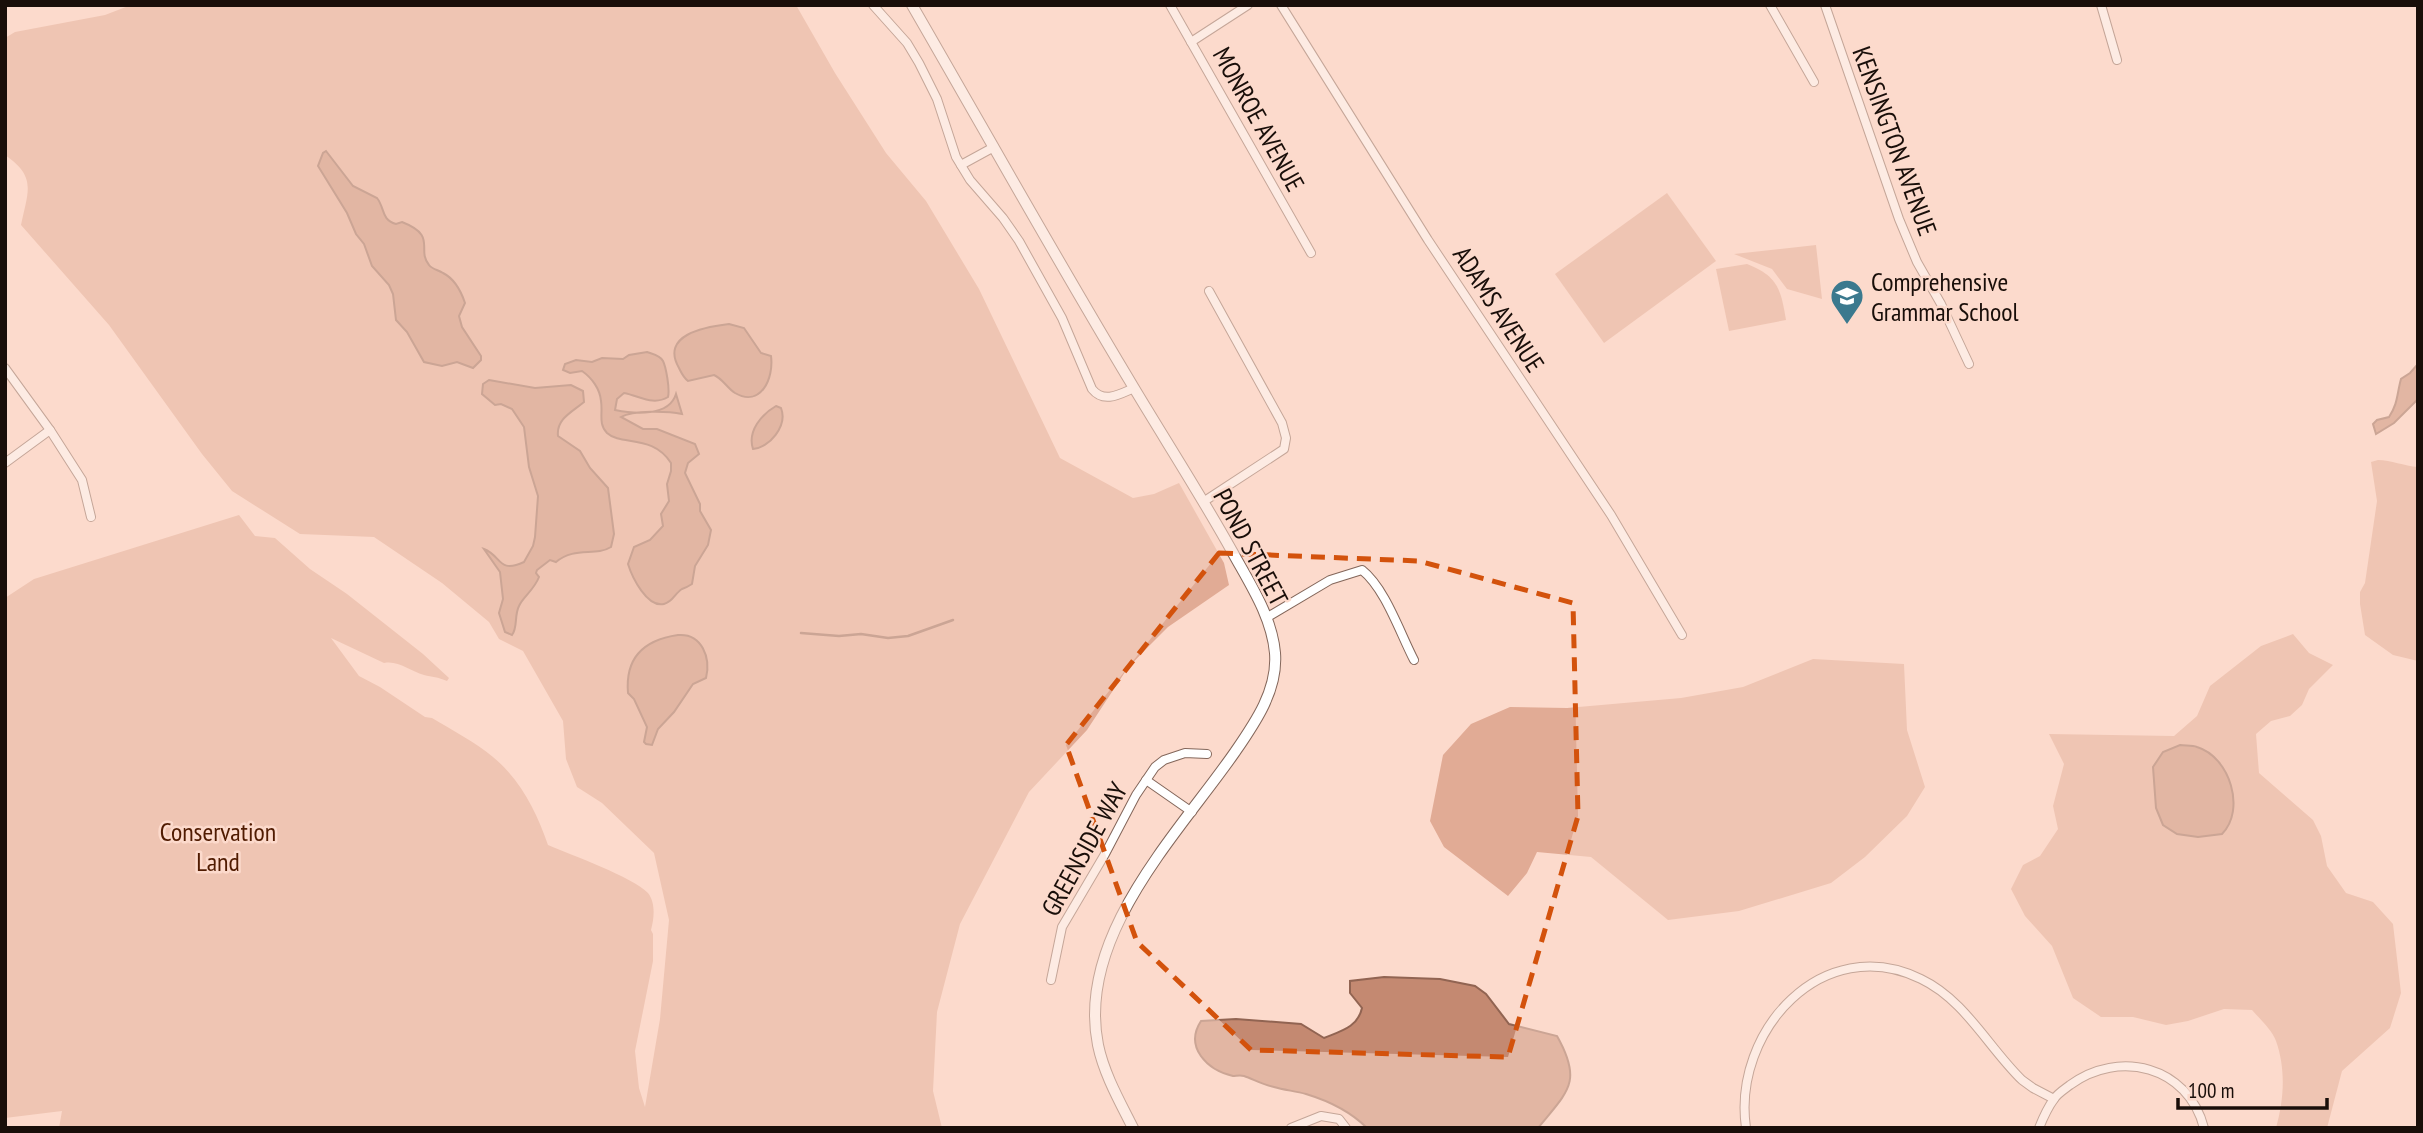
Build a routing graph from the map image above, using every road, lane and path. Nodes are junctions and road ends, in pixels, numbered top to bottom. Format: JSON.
{"nodes":[{"id":1,"x":873,"y":5,"type":"edge"},
{"id":2,"x":912,"y":5,"type":"edge"},
{"id":3,"x":1170,"y":5,"type":"edge"},
{"id":4,"x":1248,"y":5,"type":"edge"},
{"id":5,"x":1281,"y":5,"type":"edge"},
{"id":6,"x":1770,"y":5,"type":"edge"},
{"id":7,"x":1825,"y":5,"type":"edge"},
{"id":8,"x":2101,"y":5,"type":"edge"},
{"id":9,"x":1191,"y":42,"type":"junction"},
{"id":10,"x":2117,"y":60,"type":"dead end"},
{"id":11,"x":1814,"y":82,"type":"dead end"},
{"id":12,"x":994,"y":147,"type":"junction"},
{"id":13,"x":961,"y":165,"type":"junction"},
{"id":14,"x":1311,"y":253,"type":"dead end"},
{"id":15,"x":1209,"y":291,"type":"dead end"},
{"id":16,"x":1969,"y":365,"type":"dead end"},
{"id":17,"x":5,"y":368,"type":"edge"},
{"id":18,"x":1134,"y":388,"type":"junction"},
{"id":19,"x":50,"y":430,"type":"junction"},
{"id":20,"x":5,"y":463,"type":"edge"},
{"id":21,"x":1203,"y":502,"type":"junction"},
{"id":22,"x":91,"y":517,"type":"dead end"},
{"id":23,"x":1266,"y":618,"type":"junction"},
{"id":24,"x":1682,"y":635,"type":"dead end"},
{"id":25,"x":1414,"y":660,"type":"dead end"},
{"id":26,"x":1207,"y":754,"type":"dead end"},
{"id":27,"x":1146,"y":780,"type":"junction"},
{"id":28,"x":1192,"y":812,"type":"junction"},
{"id":29,"x":1051,"y":980,"type":"dead end"},
{"id":30,"x":2054,"y":1099,"type":"junction"},
{"id":31,"x":1133,"y":1128,"type":"edge"},
{"id":32,"x":1291,"y":1128,"type":"edge"},
{"id":33,"x":1346,"y":1128,"type":"edge"},
{"id":34,"x":1746,"y":1128,"type":"edge"},
{"id":35,"x":2039,"y":1128,"type":"edge"},
{"id":36,"x":2204,"y":1128,"type":"edge"}],
"edges":[{"from":1,"to":13,"type":"street"},
{"from":2,"to":12,"type":"street","name":"POND STREET"},
{"from":3,"to":9,"type":"street","name":"MONROE AVENUE"},
{"from":4,"to":9,"type":"street"},
{"from":5,"to":24,"type":"street","name":"ADAMS AVENUE"},
{"from":6,"to":11,"type":"street"},
{"from":7,"to":16,"type":"street","name":"KENSINGTON AVENUE"},
{"from":8,"to":10,"type":"street"},
{"from":9,"to":14,"type":"street","name":"MONROE AVENUE"},
{"from":12,"to":13,"type":"street"},
{"from":12,"to":18,"type":"street","name":"POND STREET"},
{"from":13,"to":18,"type":"street"},
{"from":15,"to":21,"type":"street"},
{"from":17,"to":19,"type":"street"},
{"from":18,"to":21,"type":"street","name":"POND STREET"},
{"from":19,"to":20,"type":"street"},
{"from":19,"to":22,"type":"street"},
{"from":21,"to":23,"type":"street","name":"POND STREET"},
{"from":23,"to":25,"type":"street"},
{"from":23,"to":28,"type":"street","name":"POND STREET"},
{"from":26,"to":27,"type":"street","name":"GREENSIDE WAY"},
{"from":27,"to":28,"type":"street","name":"GREENSIDE WAY"},
{"from":27,"to":29,"type":"street","name":"GREENSIDE WAY"},
{"from":28,"to":31,"type":"street","name":"POND STREET"},
{"from":30,"to":34,"type":"street"},
{"from":30,"to":35,"type":"street"},
{"from":30,"to":36,"type":"street"},
{"from":32,"to":33,"type":"street"}]}
